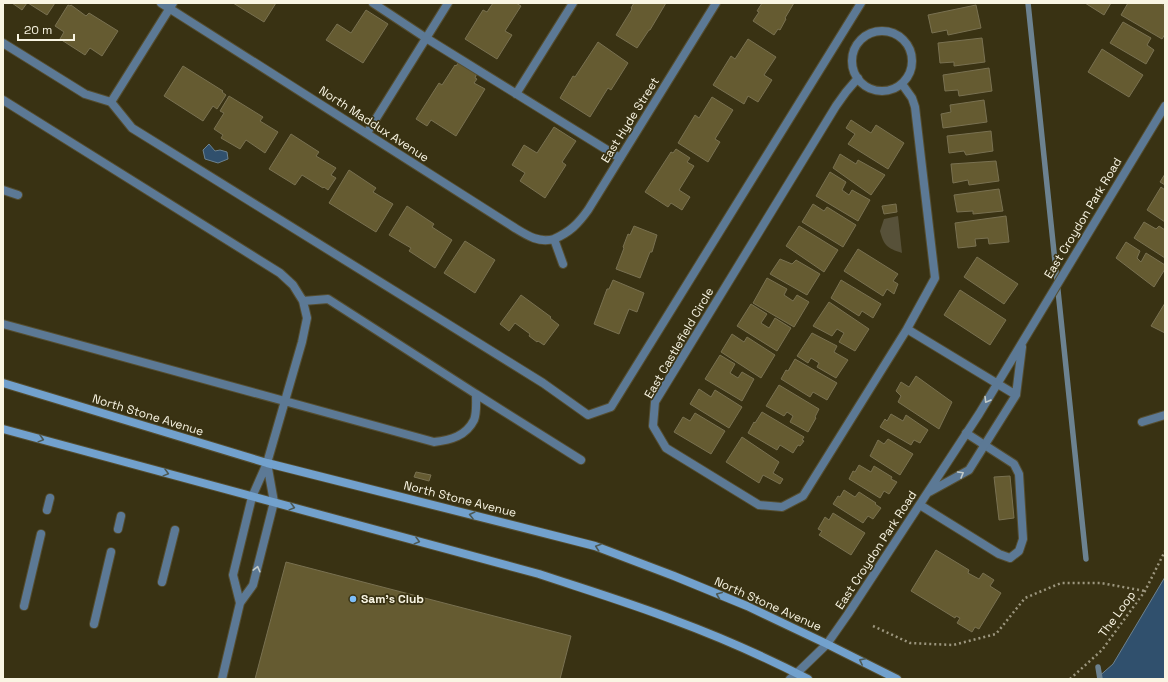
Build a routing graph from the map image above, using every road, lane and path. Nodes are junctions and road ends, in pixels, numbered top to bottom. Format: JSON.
{"nodes":[{"id":1,"x":161,"y":3,"type":"edge"},
{"id":2,"x":373,"y":3,"type":"edge"},
{"id":3,"x":448,"y":3,"type":"edge"},
{"id":4,"x":573,"y":3,"type":"edge"},
{"id":5,"x":716,"y":3,"type":"edge"},
{"id":6,"x":860,"y":3,"type":"edge"},
{"id":7,"x":171,"y":6,"type":"edge"},
{"id":8,"x":426,"y":38,"type":"junction"},
{"id":9,"x":3,"y":43,"type":"edge"},
{"id":10,"x":858,"y":78,"type":"junction"},
{"id":11,"x":902,"y":84,"type":"junction"},
{"id":12,"x":516,"y":94,"type":"junction"},
{"id":13,"x":3,"y":100,"type":"edge"},
{"id":14,"x":111,"y":102,"type":"junction"},
{"id":15,"x":1165,"y":106,"type":"edge"},
{"id":16,"x":367,"y":133,"type":"junction"},
{"id":17,"x":620,"y":158,"type":"junction"},
{"id":18,"x":3,"y":190,"type":"edge"},
{"id":19,"x":18,"y":195,"type":"dead end"},
{"id":20,"x":554,"y":239,"type":"junction"},
{"id":21,"x":563,"y":264,"type":"dead end"},
{"id":22,"x":303,"y":302,"type":"junction"},
{"id":23,"x":3,"y":324,"type":"edge"},
{"id":24,"x":907,"y":330,"type":"junction"},
{"id":25,"x":1022,"y":342,"type":"junction"},
{"id":26,"x":3,"y":383,"type":"edge"},
{"id":27,"x":998,"y":383,"type":"junction"},
{"id":28,"x":476,"y":394,"type":"junction"},
{"id":29,"x":1016,"y":395,"type":"junction"},
{"id":30,"x":284,"y":402,"type":"junction"},
{"id":31,"x":1165,"y":416,"type":"edge"},
{"id":32,"x":1142,"y":422,"type":"dead end"},
{"id":33,"x":3,"y":429,"type":"edge"},
{"id":34,"x":966,"y":434,"type":"junction"},
{"id":35,"x":984,"y":445,"type":"junction"},
{"id":36,"x":581,"y":460,"type":"dead end"},
{"id":37,"x":267,"y":463,"type":"junction"},
{"id":38,"x":927,"y":494,"type":"junction"},
{"id":39,"x":252,"y":497,"type":"junction"},
{"id":40,"x":50,"y":498,"type":"dead end"},
{"id":41,"x":274,"y":502,"type":"junction"},
{"id":42,"x":920,"y":504,"type":"junction"},
{"id":43,"x":47,"y":510,"type":"dead end"},
{"id":44,"x":121,"y":516,"type":"dead end"},
{"id":45,"x":118,"y":529,"type":"dead end"},
{"id":46,"x":175,"y":530,"type":"dead end"},
{"id":47,"x":41,"y":534,"type":"dead end"},
{"id":48,"x":1165,"y":550,"type":"edge"},
{"id":49,"x":111,"y":552,"type":"dead end"},
{"id":50,"x":162,"y":582,"type":"dead end"},
{"id":51,"x":1145,"y":591,"type":"junction"},
{"id":52,"x":240,"y":603,"type":"junction"},
{"id":53,"x":24,"y":606,"type":"dead end"},
{"id":54,"x":94,"y":624,"type":"dead end"},
{"id":55,"x":873,"y":626,"type":"dead end"},
{"id":56,"x":827,"y":644,"type":"junction"},
{"id":57,"x":793,"y":676,"type":"edge"},
{"id":58,"x":222,"y":679,"type":"edge"},
{"id":59,"x":808,"y":679,"type":"edge"},
{"id":60,"x":897,"y":679,"type":"edge"},
{"id":61,"x":1070,"y":679,"type":"edge"}],
"edges":[{"from":1,"to":7,"type":"street","name":"North Maddux Avenue"},
{"from":2,"to":8,"type":"street"},
{"from":3,"to":8,"type":"street"},
{"from":4,"to":12,"type":"street"},
{"from":5,"to":17,"type":"street","name":"East Hyde Street"},
{"from":6,"to":14,"type":"street"},
{"from":7,"to":14,"type":"street"},
{"from":7,"to":16,"type":"street","name":"North Maddux Avenue"},
{"from":8,"to":12,"type":"street"},
{"from":8,"to":16,"type":"street"},
{"from":9,"to":14,"type":"street"},
{"from":10,"to":11,"type":"street"},
{"from":10,"to":11,"type":"street"},
{"from":10,"to":24,"type":"street","name":"East Castlefield Circle"},
{"from":11,"to":24,"type":"street","name":"East Castlefield Circle"},
{"from":12,"to":17,"type":"street"},
{"from":13,"to":22,"type":"street"},
{"from":15,"to":25,"type":"street","name":"East Croydon Park Road"},
{"from":16,"to":20,"type":"street","name":"North Maddux Avenue"},
{"from":17,"to":20,"type":"street","name":"East Hyde Street"},
{"from":18,"to":19,"type":"street"},
{"from":20,"to":21,"type":"street"},
{"from":22,"to":28,"type":"street"},
{"from":22,"to":30,"type":"street"},
{"from":23,"to":30,"type":"street"},
{"from":24,"to":27,"type":"street"},
{"from":25,"to":27,"type":"street","name":"East Croydon Park Road"},
{"from":25,"to":29,"type":"street","name":"East Croydon Park Road"},
{"from":26,"to":37,"type":"main road","name":"North Stone Avenue"},
{"from":27,"to":29,"type":"street"},
{"from":27,"to":34,"type":"street","name":"East Croydon Park Road","one_way":true},
{"from":28,"to":30,"type":"street"},
{"from":28,"to":36,"type":"street"},
{"from":29,"to":35,"type":"street","name":"East Croydon Park Road"},
{"from":30,"to":37,"type":"street"},
{"from":31,"to":32,"type":"street"},
{"from":33,"to":39,"type":"main road","one_way":true},
{"from":34,"to":35,"type":"street"},
{"from":34,"to":38,"type":"street","name":"East Croydon Park Road"},
{"from":38,"to":35,"type":"street","name":"East Croydon Park Road","one_way":true},
{"from":35,"to":42,"type":"street"},
{"from":37,"to":39,"type":"street"},
{"from":37,"to":41,"type":"street"},
{"from":56,"to":37,"type":"main road","name":"North Stone Avenue","one_way":true},
{"from":38,"to":42,"type":"street","name":"East Croydon Park Road"},
{"from":39,"to":41,"type":"main road"},
{"from":39,"to":52,"type":"street"},
{"from":40,"to":43,"type":"street"},
{"from":52,"to":41,"type":"street","one_way":true},
{"from":41,"to":57,"type":"main road","one_way":true},
{"from":42,"to":56,"type":"street","name":"East Croydon Park Road"},
{"from":44,"to":45,"type":"street"},
{"from":46,"to":50,"type":"street"},
{"from":47,"to":53,"type":"street"},
{"from":48,"to":51,"type":"path","name":"The Loop"},
{"from":49,"to":54,"type":"street"},
{"from":51,"to":55,"type":"path"},
{"from":51,"to":61,"type":"path","name":"The Loop"},
{"from":52,"to":58,"type":"street"},
{"from":56,"to":57,"type":"street","name":"East Croydon Park Road"},
{"from":60,"to":56,"type":"main road","name":"North Stone Avenue","one_way":true},
{"from":57,"to":59,"type":"main road"}]}
